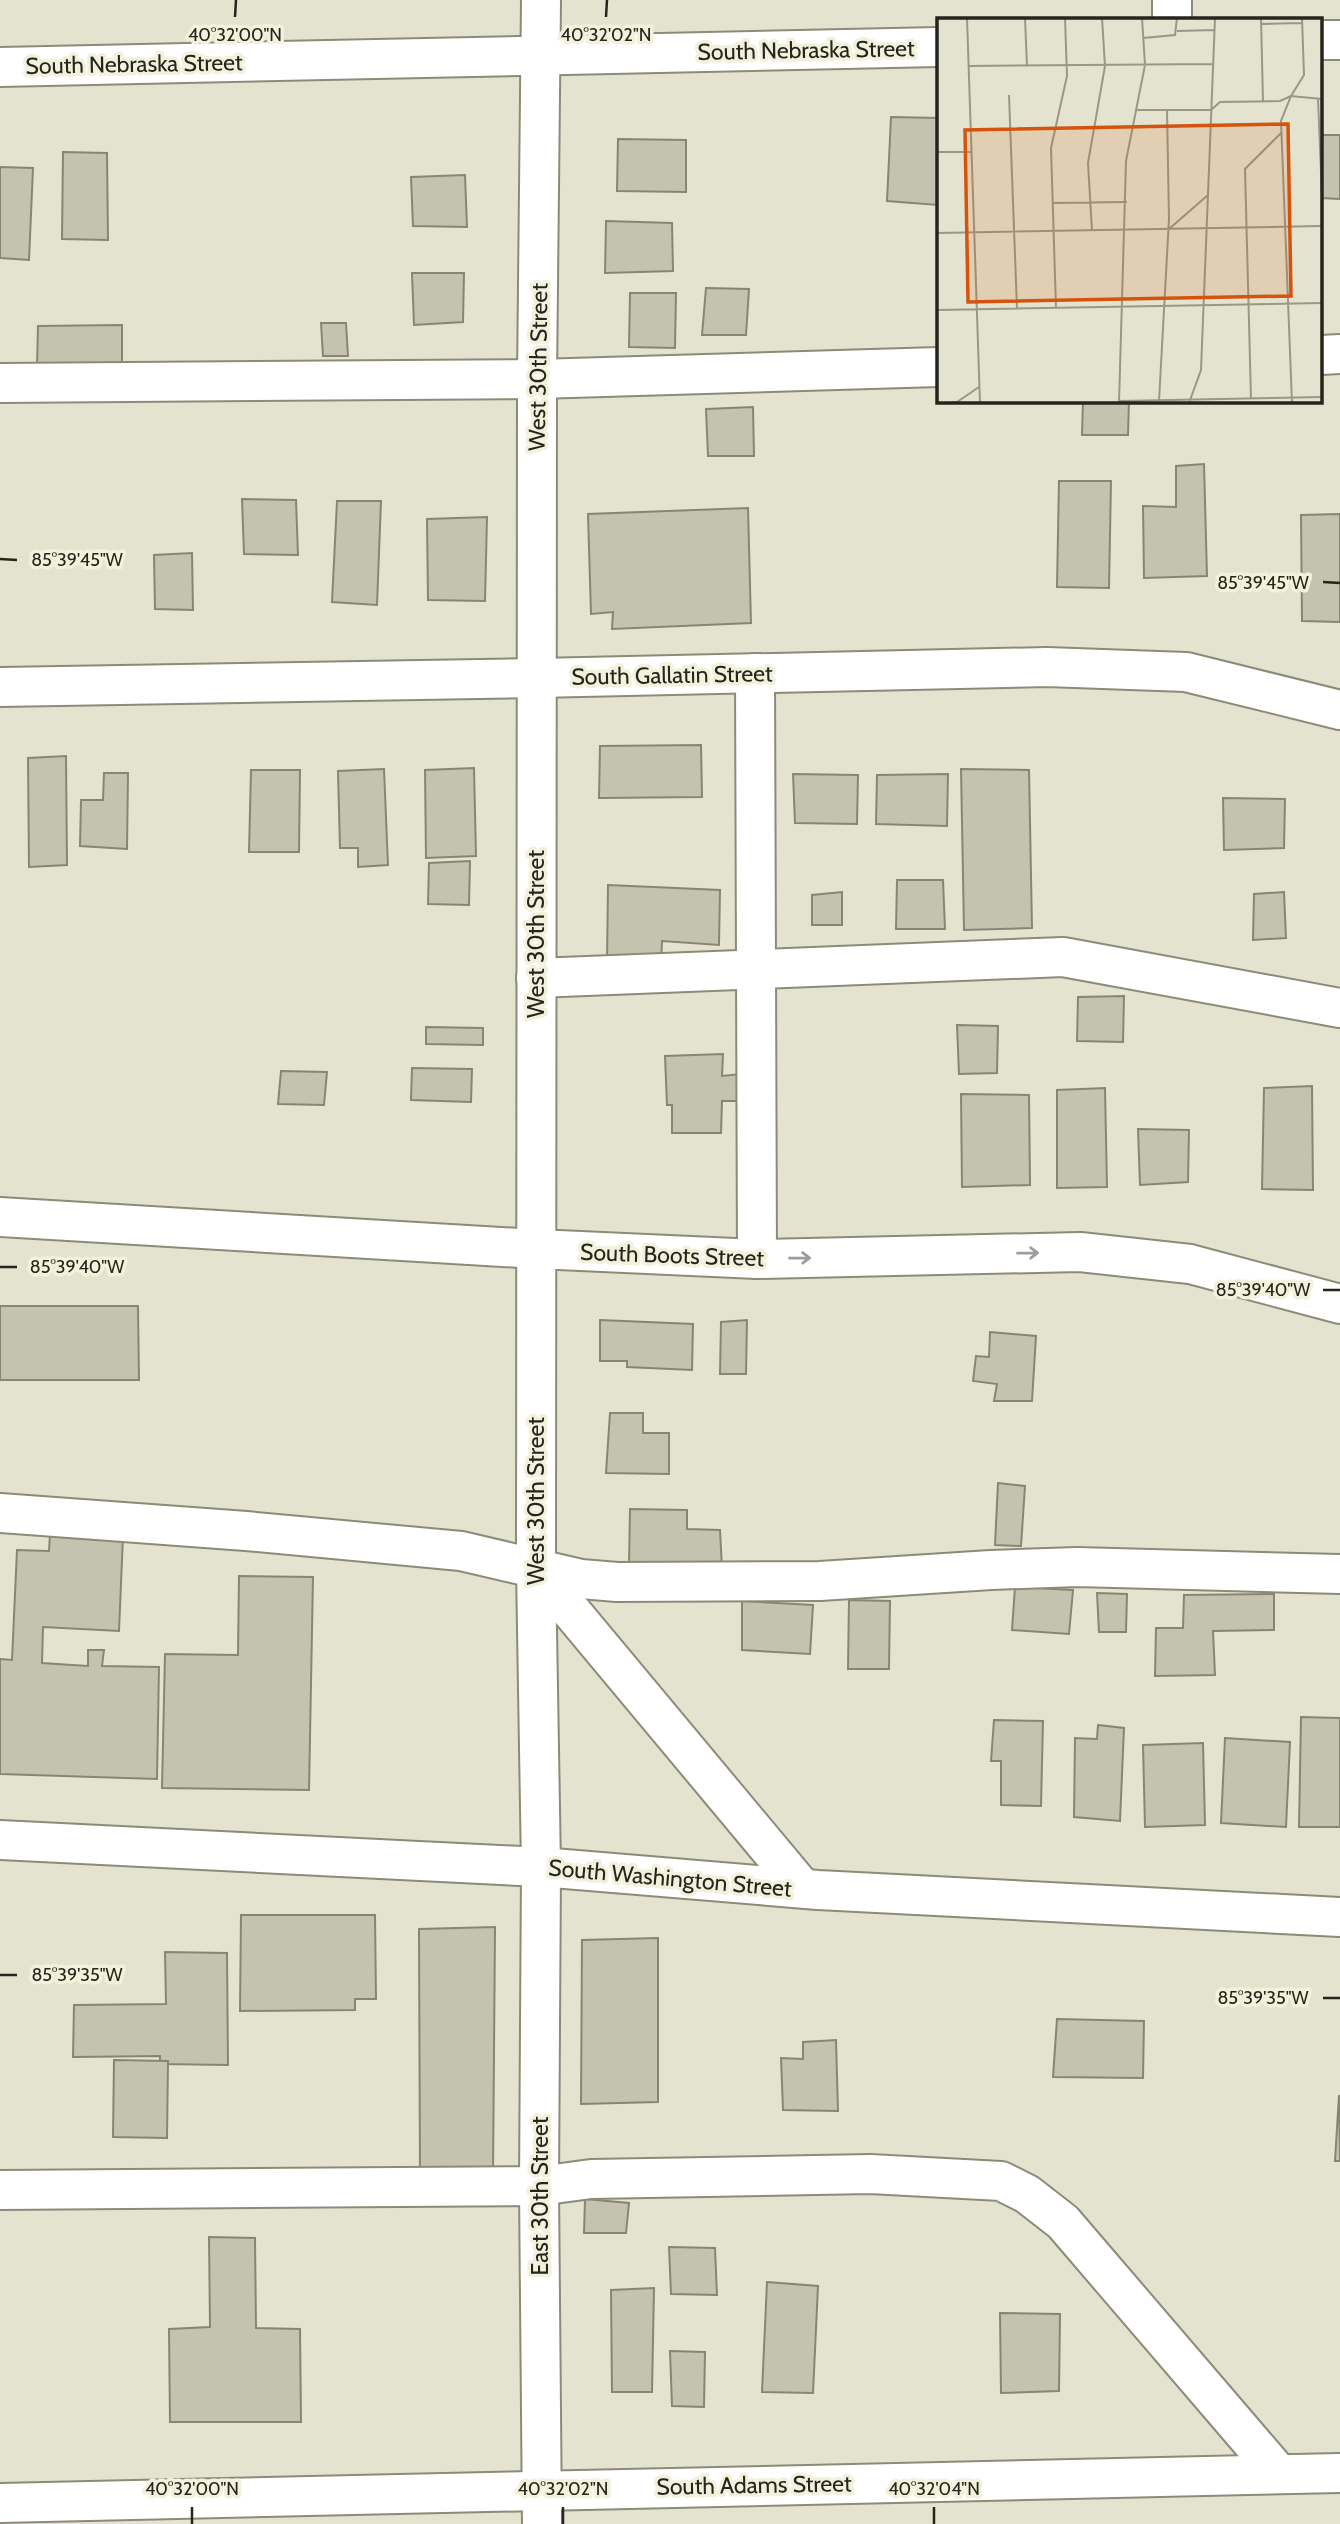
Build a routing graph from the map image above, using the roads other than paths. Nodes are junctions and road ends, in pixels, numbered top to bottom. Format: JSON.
{"nodes":[{"id":1,"x":541,"y":0,"type":"edge"},
{"id":2,"x":1172,"y":0,"type":"edge"},
{"id":3,"x":1172,"y":18,"type":"edge"},
{"id":4,"x":1322,"y":40,"type":"edge"},
{"id":5,"x":1340,"y":40,"type":"edge"},
{"id":6,"x":937,"y":47,"type":"edge"},
{"id":7,"x":542,"y":56,"type":"junction"},
{"id":8,"x":0,"y":67,"type":"edge"},
{"id":9,"x":1340,"y":354,"type":"edge"},
{"id":10,"x":1322,"y":355,"type":"edge"},
{"id":11,"x":937,"y":367,"type":"edge"},
{"id":12,"x":537,"y":379,"type":"junction"},
{"id":13,"x":0,"y":383,"type":"edge"},
{"id":14,"x":755,"y":673,"type":"junction"},
{"id":15,"x":537,"y":678,"type":"junction"},
{"id":16,"x":0,"y":687,"type":"edge"},
{"id":17,"x":1340,"y":710,"type":"edge"},
{"id":18,"x":756,"y":969,"type":"junction"},
{"id":19,"x":536,"y":978,"type":"junction"},
{"id":20,"x":1340,"y":1008,"type":"edge"},
{"id":21,"x":0,"y":1217,"type":"edge"},
{"id":22,"x":536,"y":1249,"type":"junction"},
{"id":23,"x":757,"y":1259,"type":"junction"},
{"id":24,"x":1340,"y":1304,"type":"edge"},
{"id":25,"x":0,"y":1513,"type":"edge"},
{"id":26,"x":536,"y":1569,"type":"junction"},
{"id":27,"x":1340,"y":1574,"type":"edge"},
{"id":28,"x":0,"y":1840,"type":"edge"},
{"id":29,"x":541,"y":1867,"type":"junction"},
{"id":30,"x":802,"y":1888,"type":"junction"},
{"id":31,"x":1340,"y":1917,"type":"edge"},
{"id":32,"x":539,"y":2186,"type":"junction"},
{"id":33,"x":0,"y":2190,"type":"edge"},
{"id":34,"x":1340,"y":2473,"type":"edge"},
{"id":35,"x":1279,"y":2474,"type":"junction"},
{"id":36,"x":0,"y":2503,"type":"edge"},
{"id":37,"x":542,"y":2507,"type":"edge"}],
"edges":[{"from":1,"to":7,"type":"street","name":"West 30th Street"},
{"from":2,"to":3,"type":"street"},
{"from":4,"to":5,"type":"street"},
{"from":6,"to":7,"type":"street","name":"South Nebraska Street"},
{"from":7,"to":8,"type":"street","name":"South Nebraska Street"},
{"from":7,"to":12,"type":"street","name":"West 30th Street"},
{"from":9,"to":10,"type":"street"},
{"from":11,"to":12,"type":"street"},
{"from":12,"to":13,"type":"street"},
{"from":12,"to":15,"type":"street","name":"West 30th Street"},
{"from":14,"to":15,"type":"street","name":"South Gallatin Street"},
{"from":14,"to":17,"type":"street","name":"South Gallatin Street"},
{"from":14,"to":18,"type":"street"},
{"from":15,"to":16,"type":"street","name":"South Gallatin Street"},
{"from":15,"to":19,"type":"street","name":"West 30th Street"},
{"from":18,"to":19,"type":"street"},
{"from":18,"to":20,"type":"street"},
{"from":18,"to":23,"type":"street"},
{"from":19,"to":22,"type":"street","name":"West 30th Street"},
{"from":21,"to":22,"type":"street","name":"South Boots Street"},
{"from":22,"to":23,"type":"street","name":"South Boots Street"},
{"from":22,"to":26,"type":"street","name":"West 30th Street"},
{"from":23,"to":24,"type":"street","name":"South Boots Street","one_way":true},
{"from":25,"to":26,"type":"street"},
{"from":26,"to":27,"type":"street"},
{"from":26,"to":29,"type":"street","name":"West 30th Street"},
{"from":26,"to":30,"type":"street"},
{"from":28,"to":29,"type":"street","name":"South Washington Street"},
{"from":29,"to":30,"type":"street","name":"South Washington Street"},
{"from":29,"to":32,"type":"street","name":"East 30th Street"},
{"from":30,"to":31,"type":"street","name":"South Washington Street"},
{"from":32,"to":33,"type":"street"},
{"from":32,"to":35,"type":"street"},
{"from":32,"to":37,"type":"street","name":"East 30th Street"},
{"from":34,"to":35,"type":"street","name":"South Adams Street"},
{"from":35,"to":37,"type":"street","name":"South Adams Street"},
{"from":36,"to":37,"type":"street","name":"South Adams Street"}]}
